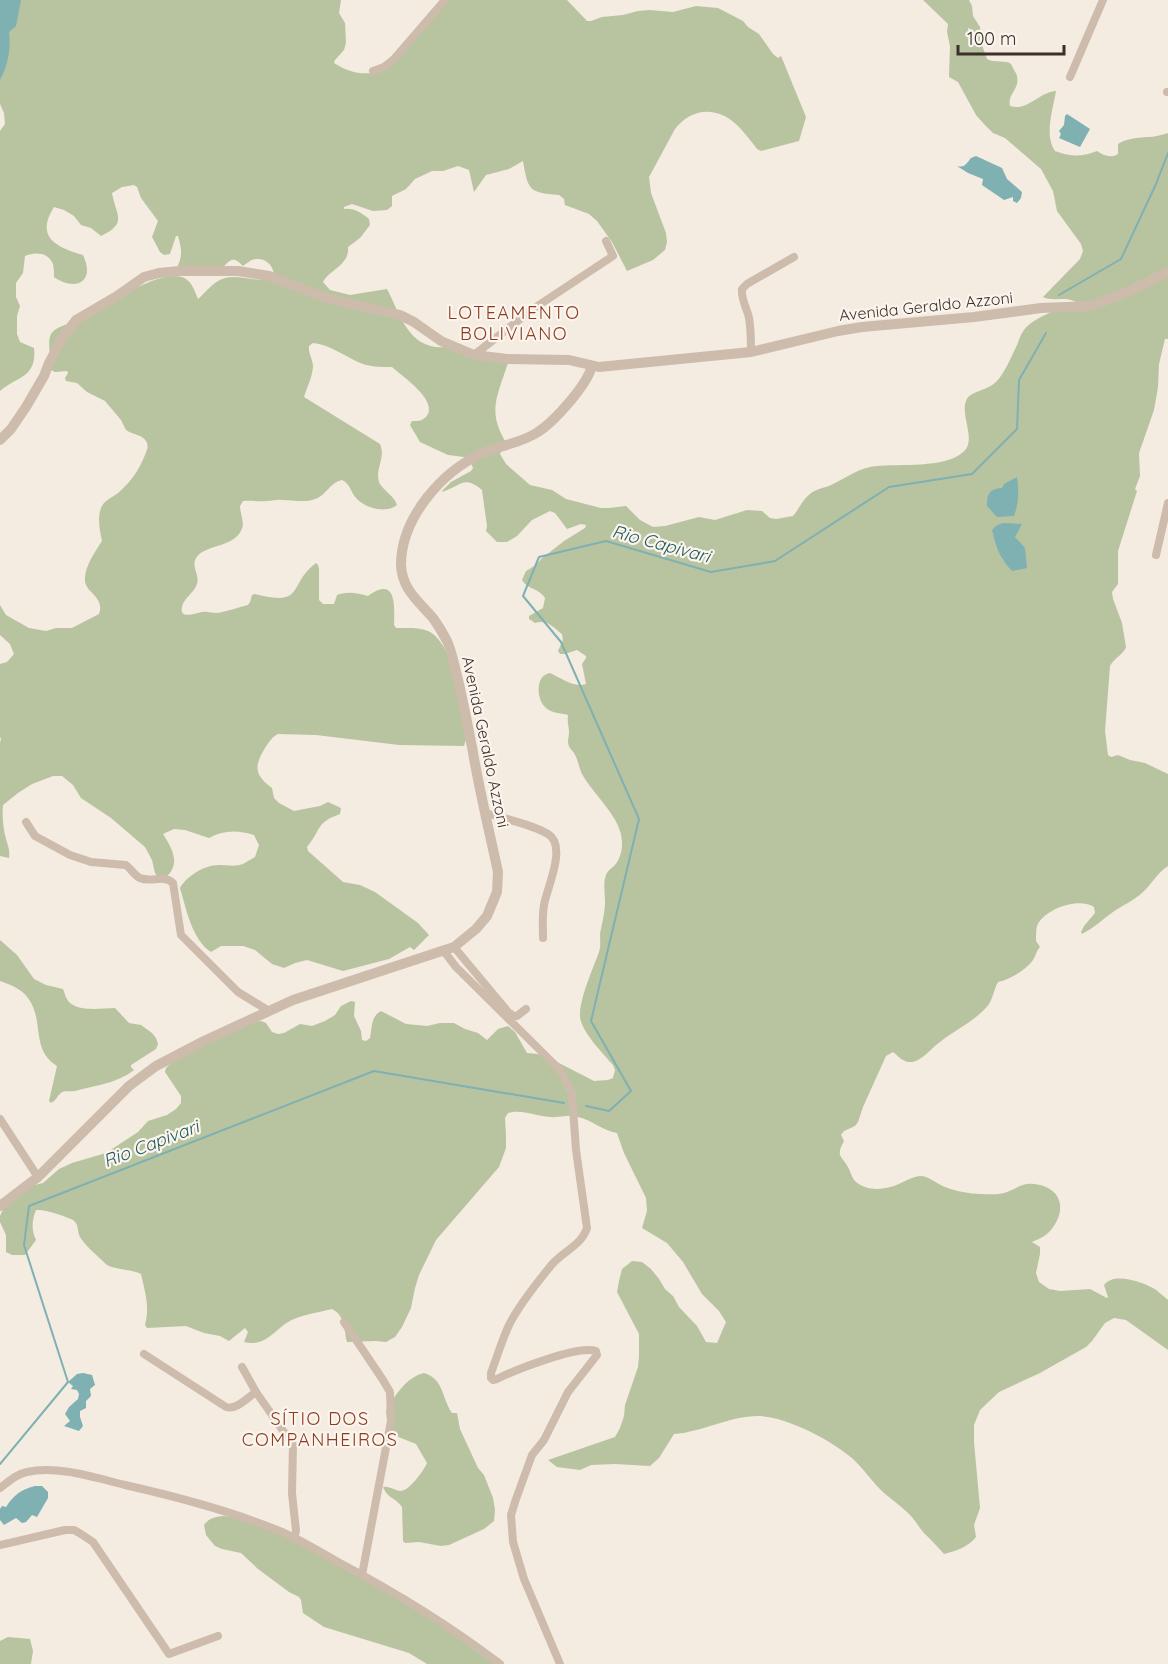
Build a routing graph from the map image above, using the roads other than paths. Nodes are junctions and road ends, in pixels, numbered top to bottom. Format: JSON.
{"nodes":[{"id":1,"x":445,"y":0,"type":"edge"},
{"id":2,"x":1102,"y":0,"type":"edge"},
{"id":3,"x":373,"y":71,"type":"dead end"},
{"id":4,"x":1070,"y":77,"type":"dead end"},
{"id":5,"x":606,"y":241,"type":"dead end"},
{"id":6,"x":794,"y":256,"type":"dead end"},
{"id":7,"x":1168,"y":272,"type":"edge"},
{"id":8,"x":751,"y":352,"type":"junction"},
{"id":9,"x":474,"y":355,"type":"junction"},
{"id":10,"x":592,"y":366,"type":"junction"},
{"id":11,"x":0,"y":440,"type":"edge"},
{"id":12,"x":1168,"y":503,"type":"edge"},
{"id":13,"x":1156,"y":555,"type":"dead end"},
{"id":14,"x":486,"y":813,"type":"junction"},
{"id":15,"x":26,"y":822,"type":"dead end"},
{"id":16,"x":543,"y":938,"type":"dead end"},
{"id":17,"x":448,"y":948,"type":"junction"},
{"id":18,"x":526,"y":1009,"type":"dead end"},
{"id":19,"x":269,"y":1011,"type":"junction"},
{"id":20,"x":0,"y":1119,"type":"edge"},
{"id":21,"x":38,"y":1177,"type":"junction"},
{"id":22,"x":0,"y":1206,"type":"edge"},
{"id":23,"x":344,"y":1322,"type":"dead end"},
{"id":24,"x":144,"y":1354,"type":"dead end"},
{"id":25,"x":242,"y":1367,"type":"dead end"},
{"id":26,"x":256,"y":1392,"type":"junction"},
{"id":27,"x":0,"y":1488,"type":"edge"},
{"id":28,"x":294,"y":1538,"type":"junction"},
{"id":29,"x":0,"y":1545,"type":"edge"},
{"id":30,"x":362,"y":1575,"type":"junction"},
{"id":31,"x":218,"y":1636,"type":"dead end"},
{"id":32,"x":500,"y":1664,"type":"edge"},
{"id":33,"x":560,"y":1664,"type":"edge"}],
"edges":[{"from":1,"to":3,"type":"street"},
{"from":2,"to":4,"type":"street"},
{"from":5,"to":9,"type":"street"},
{"from":6,"to":8,"type":"street"},
{"from":7,"to":8,"type":"street","name":"Avenida Geraldo Azzoni"},
{"from":8,"to":10,"type":"street","name":"Avenida Geraldo Azzoni"},
{"from":9,"to":10,"type":"street"},
{"from":9,"to":11,"type":"street"},
{"from":10,"to":14,"type":"street","name":"Avenida Geraldo Azzoni"},
{"from":12,"to":13,"type":"street"},
{"from":14,"to":16,"type":"street"},
{"from":14,"to":17,"type":"street","name":"Avenida Geraldo Azzoni"},
{"from":15,"to":19,"type":"street"},
{"from":17,"to":18,"type":"street"},
{"from":17,"to":19,"type":"street","name":"Avenida Geraldo Azzoni"},
{"from":17,"to":33,"type":"street"},
{"from":19,"to":21,"type":"street","name":"Avenida Geraldo Azzoni"},
{"from":20,"to":21,"type":"street"},
{"from":21,"to":22,"type":"street","name":"Avenida Geraldo Azzoni"},
{"from":23,"to":30,"type":"street"},
{"from":24,"to":26,"type":"street"},
{"from":25,"to":26,"type":"street"},
{"from":26,"to":28,"type":"street"},
{"from":27,"to":28,"type":"street"},
{"from":28,"to":30,"type":"street"},
{"from":29,"to":31,"type":"street"},
{"from":30,"to":32,"type":"street"}]}
